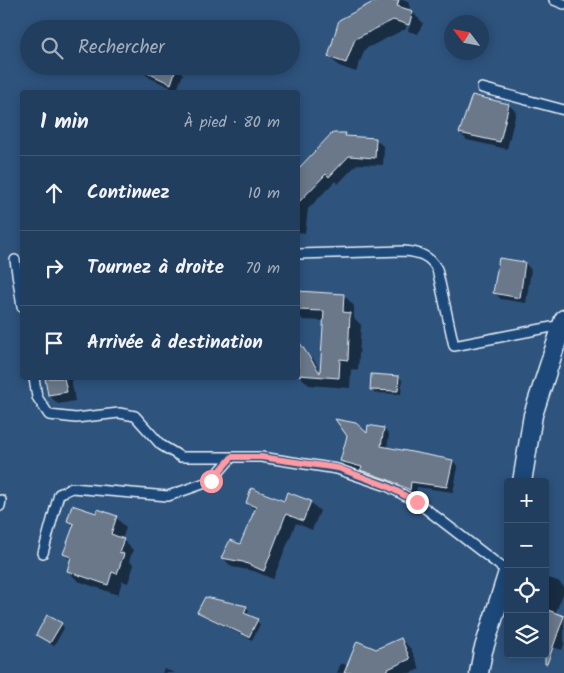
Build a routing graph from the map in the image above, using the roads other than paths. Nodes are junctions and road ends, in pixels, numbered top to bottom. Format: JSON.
{"nodes":[{"id":1,"x":554,"y":0,"type":"edge"},
{"id":2,"x":564,"y":4,"type":"edge"},
{"id":3,"x":482,"y":88,"type":"dead end"},
{"id":4,"x":564,"y":110,"type":"edge"},
{"id":5,"x":300,"y":254,"type":"edge"},
{"id":6,"x":15,"y":260,"type":"dead end"},
{"id":7,"x":20,"y":294,"type":"edge"},
{"id":8,"x":563,"y":322,"type":"edge"},
{"id":9,"x":34,"y":380,"type":"edge"},
{"id":10,"x":232,"y":457,"type":"junction"},
{"id":11,"x":523,"y":478,"type":"edge"},
{"id":12,"x":43,"y":553,"type":"dead end"},
{"id":13,"x":504,"y":569,"type":"edge"},
{"id":14,"x":504,"y":585,"type":"edge"},
{"id":15,"x":479,"y":673,"type":"edge"}],
"edges":[{"from":1,"to":2,"type":"lane"},
{"from":3,"to":4,"type":"lane"},
{"from":5,"to":8,"type":"lane"},
{"from":6,"to":7,"type":"lane"},
{"from":8,"to":11,"type":"street"},
{"from":9,"to":10,"type":"lane"},
{"from":10,"to":12,"type":"lane"},
{"from":10,"to":13,"type":"lane"},
{"from":14,"to":15,"type":"street"}]}
